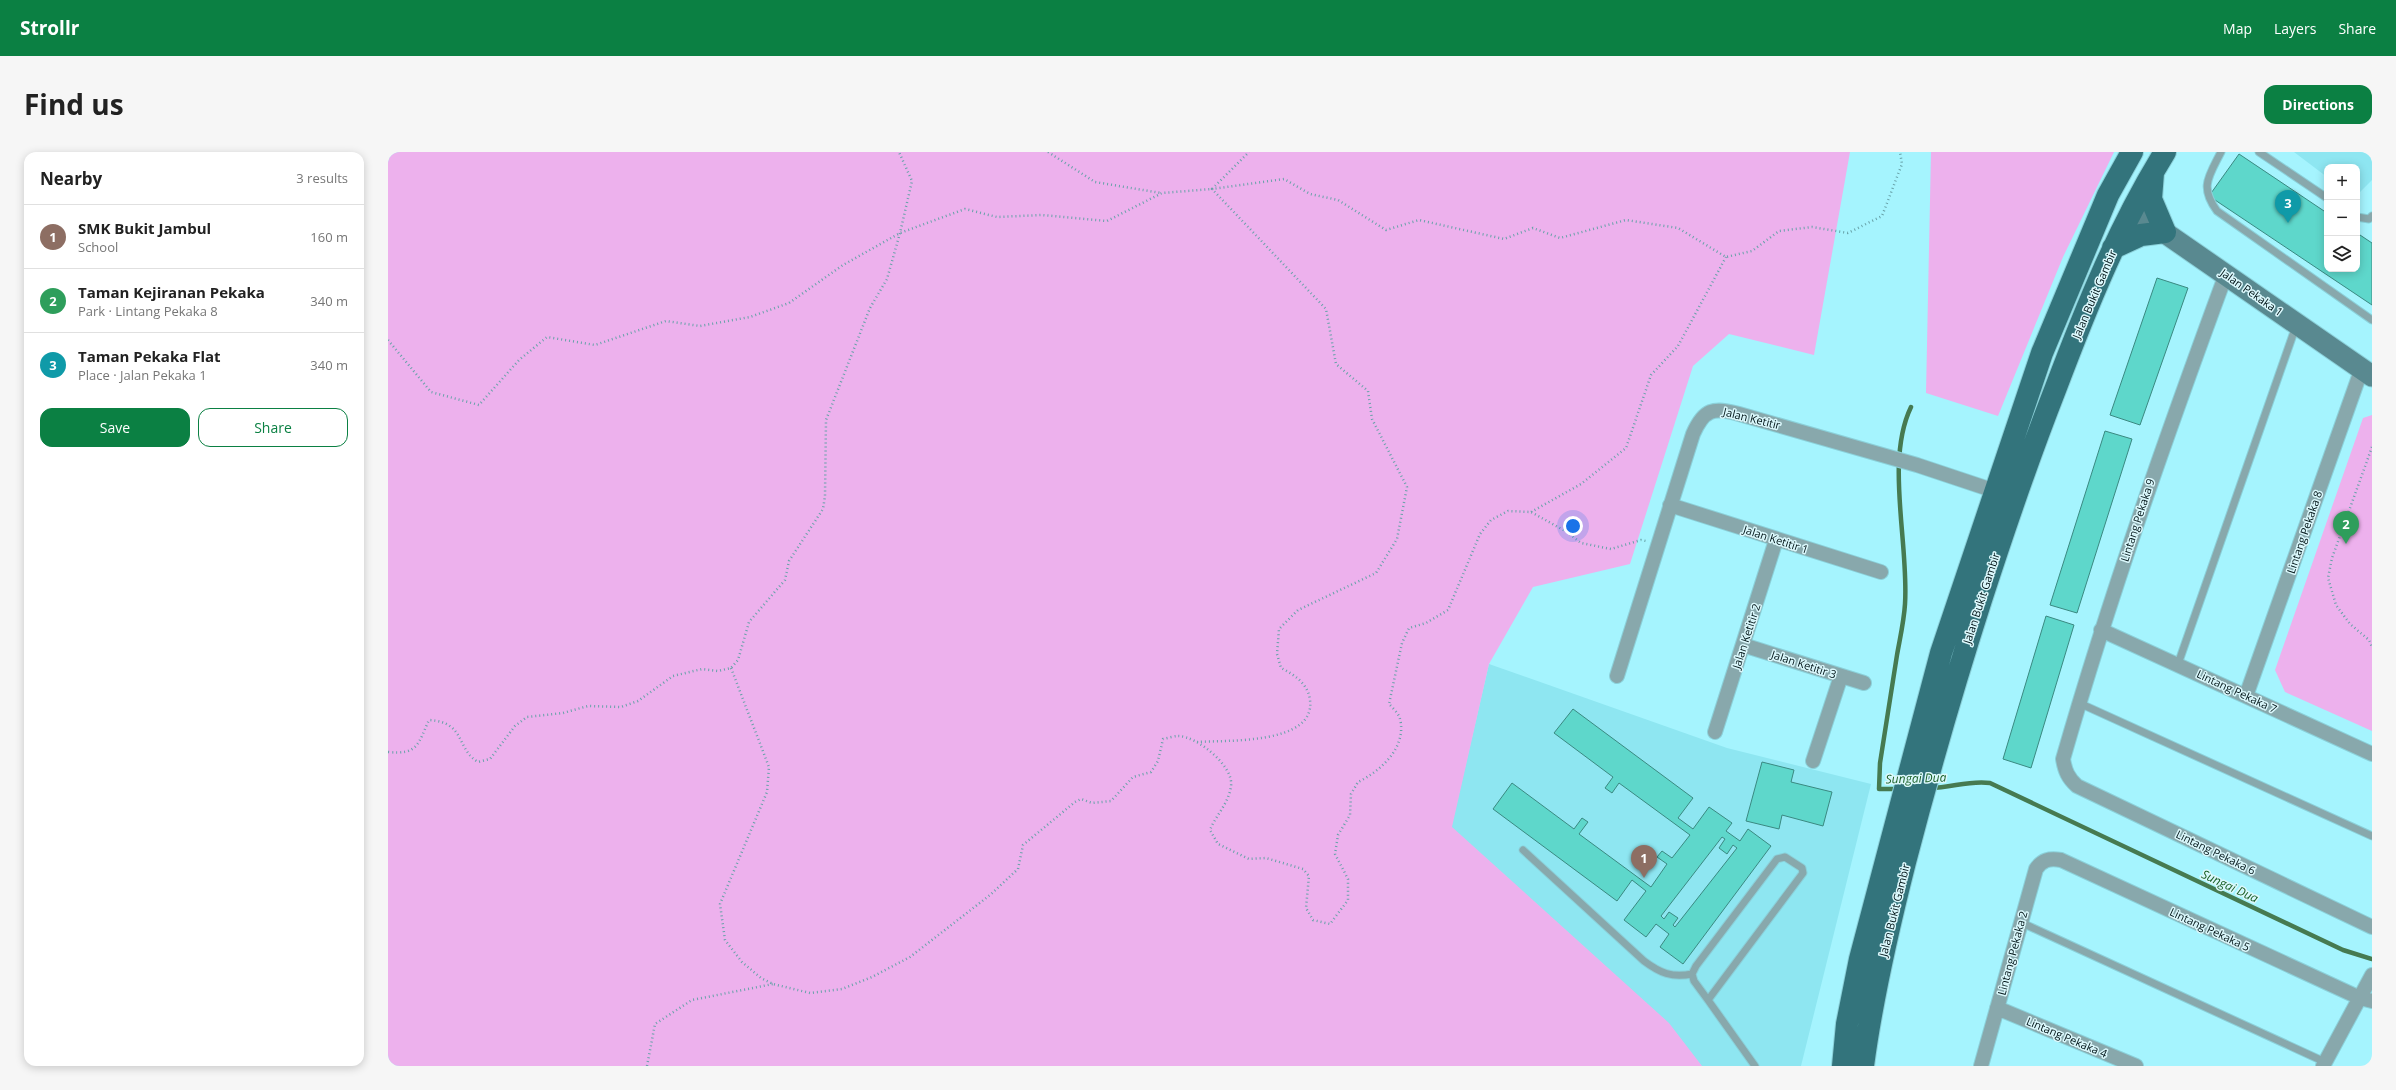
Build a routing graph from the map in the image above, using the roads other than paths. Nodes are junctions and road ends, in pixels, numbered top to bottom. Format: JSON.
{"nodes":[{"id":1,"x":2165,"y":152,"type":"edge"},
{"id":2,"x":2221,"y":152,"type":"edge"},
{"id":3,"x":2259,"y":152,"type":"edge"},
{"id":4,"x":2128,"y":160,"type":"edge"},
{"id":5,"x":2153,"y":172,"type":"junction"},
{"id":6,"x":2324,"y":196,"type":"edge"},
{"id":7,"x":2132,"y":210,"type":"junction"},
{"id":8,"x":2372,"y":216,"type":"edge"},
{"id":9,"x":2360,"y":217,"type":"edge"},
{"id":10,"x":2095,"y":222,"type":"junction"},
{"id":11,"x":2165,"y":232,"type":"junction"},
{"id":12,"x":2113,"y":248,"type":"junction"},
{"id":13,"x":2226,"y":274,"type":"junction"},
{"id":14,"x":2372,"y":320,"type":"edge"},
{"id":15,"x":2297,"y":323,"type":"junction"},
{"id":16,"x":2367,"y":372,"type":"edge"},
{"id":17,"x":1995,"y":491,"type":"junction"},
{"id":18,"x":1670,"y":505,"type":"junction"},
{"id":19,"x":1776,"y":540,"type":"junction"},
{"id":20,"x":1881,"y":572,"type":"dead end"},
{"id":21,"x":2101,"y":630,"type":"junction"},
{"id":22,"x":1743,"y":645,"type":"junction"},
{"id":23,"x":2178,"y":664,"type":"junction"},
{"id":24,"x":1617,"y":676,"type":"dead end"},
{"id":25,"x":1841,"y":676,"type":"junction"},
{"id":26,"x":1864,"y":683,"type":"dead end"},
{"id":27,"x":2246,"y":696,"type":"junction"},
{"id":28,"x":2079,"y":703,"type":"junction"},
{"id":29,"x":1715,"y":732,"type":"dead end"},
{"id":30,"x":2372,"y":754,"type":"edge"},
{"id":31,"x":1813,"y":761,"type":"dead end"},
{"id":32,"x":1921,"y":766,"type":"junction"},
{"id":33,"x":2065,"y":771,"type":"joint"},
{"id":34,"x":1908,"y":812,"type":"junction"},
{"id":35,"x":2372,"y":836,"type":"edge"},
{"id":36,"x":1524,"y":850,"type":"dead end"},
{"id":37,"x":2061,"y":860,"type":"joint"},
{"id":38,"x":2020,"y":922,"type":"junction"},
{"id":39,"x":2372,"y":927,"type":"edge"},
{"id":40,"x":1692,"y":974,"type":"junction"},
{"id":41,"x":2372,"y":975,"type":"edge"},
{"id":42,"x":1708,"y":1000,"type":"junction"},
{"id":43,"x":2366,"y":1000,"type":"edge"},
{"id":44,"x":1997,"y":1008,"type":"junction"},
{"id":45,"x":2324,"y":1064,"type":"edge"},
{"id":46,"x":1755,"y":1066,"type":"edge"},
{"id":47,"x":1843,"y":1066,"type":"edge"},
{"id":48,"x":1863,"y":1066,"type":"edge"},
{"id":49,"x":1982,"y":1066,"type":"edge"},
{"id":50,"x":2136,"y":1066,"type":"edge"}],
"edges":[{"from":1,"to":5,"type":"main road","name":"Jalan Bukit Gambir"},
{"from":2,"to":14,"type":"lane"},
{"from":3,"to":6,"type":"lane"},
{"from":4,"to":7,"type":"main road"},
{"from":4,"to":10,"type":"main road","name":"Jalan Bukit Gambir"},
{"from":5,"to":7,"type":"main road","name":"Jalan Bukit Gambir"},
{"from":5,"to":11,"type":"main road"},
{"from":7,"to":10,"type":"main road"},
{"from":7,"to":11,"type":"main road","name":"Jalan Pekaka 1"},
{"from":7,"to":12,"type":"main road","name":"Jalan Bukit Gambir"},
{"from":8,"to":9,"type":"lane"},
{"from":10,"to":17,"type":"main road","name":"Jalan Bukit Gambir"},
{"from":11,"to":12,"type":"main road"},
{"from":11,"to":13,"type":"main road","name":"Jalan Pekaka 1"},
{"from":12,"to":32,"type":"main road","name":"Jalan Bukit Gambir"},
{"from":13,"to":15,"type":"main road","name":"Jalan Pekaka 1"},
{"from":13,"to":21,"type":"street","name":"Lintang Pekaka 9"},
{"from":15,"to":16,"type":"main road","name":"Jalan Pekaka 1"},
{"from":15,"to":23,"type":"lane"},
{"from":16,"to":27,"type":"street","name":"Lintang Pekaka 8"},
{"from":17,"to":18,"type":"street","name":"Jalan Ketitir"},
{"from":17,"to":32,"type":"main road","name":"Jalan Bukit Gambir"},
{"from":18,"to":19,"type":"street","name":"Jalan Ketitir 1"},
{"from":18,"to":24,"type":"street","name":"Jalan Ketitir"},
{"from":19,"to":20,"type":"street","name":"Jalan Ketitir 1"},
{"from":19,"to":22,"type":"street","name":"Jalan Ketitir 2"},
{"from":21,"to":23,"type":"street","name":"Lintang Pekaka 7"},
{"from":21,"to":28,"type":"street","name":"Lintang Pekaka 9"},
{"from":22,"to":25,"type":"street","name":"Jalan Ketitir 3"},
{"from":22,"to":29,"type":"street","name":"Jalan Ketitir 2"},
{"from":23,"to":27,"type":"street","name":"Lintang Pekaka 7"},
{"from":25,"to":26,"type":"street","name":"Jalan Ketitir 3"},
{"from":25,"to":31,"type":"street"},
{"from":27,"to":30,"type":"street","name":"Lintang Pekaka 7"},
{"from":28,"to":33,"type":"street","name":"Lintang Pekaka 9"},
{"from":28,"to":35,"type":"lane"},
{"from":32,"to":34,"type":"main road","name":"Jalan Bukit Gambir"},
{"from":33,"to":39,"type":"street","name":"Lintang Pekaka 6"},
{"from":34,"to":47,"type":"main road","name":"Jalan Bukit Gambir"},
{"from":34,"to":48,"type":"main road","name":"Jalan Bukit Gambir"},
{"from":36,"to":40,"type":"lane"},
{"from":37,"to":38,"type":"street","name":"Lintang Pekaka 2"},
{"from":37,"to":43,"type":"street","name":"Lintang Pekaka 5"},
{"from":38,"to":44,"type":"street","name":"Lintang Pekaka 2"},
{"from":38,"to":45,"type":"lane"},
{"from":40,"to":42,"type":"lane"},
{"from":40,"to":42,"type":"lane"},
{"from":41,"to":43,"type":"street"},
{"from":42,"to":46,"type":"lane"},
{"from":43,"to":45,"type":"street"},
{"from":44,"to":49,"type":"street","name":"Lintang Pekaka 2"},
{"from":44,"to":50,"type":"street","name":"Lintang Pekaka 4"}]}
